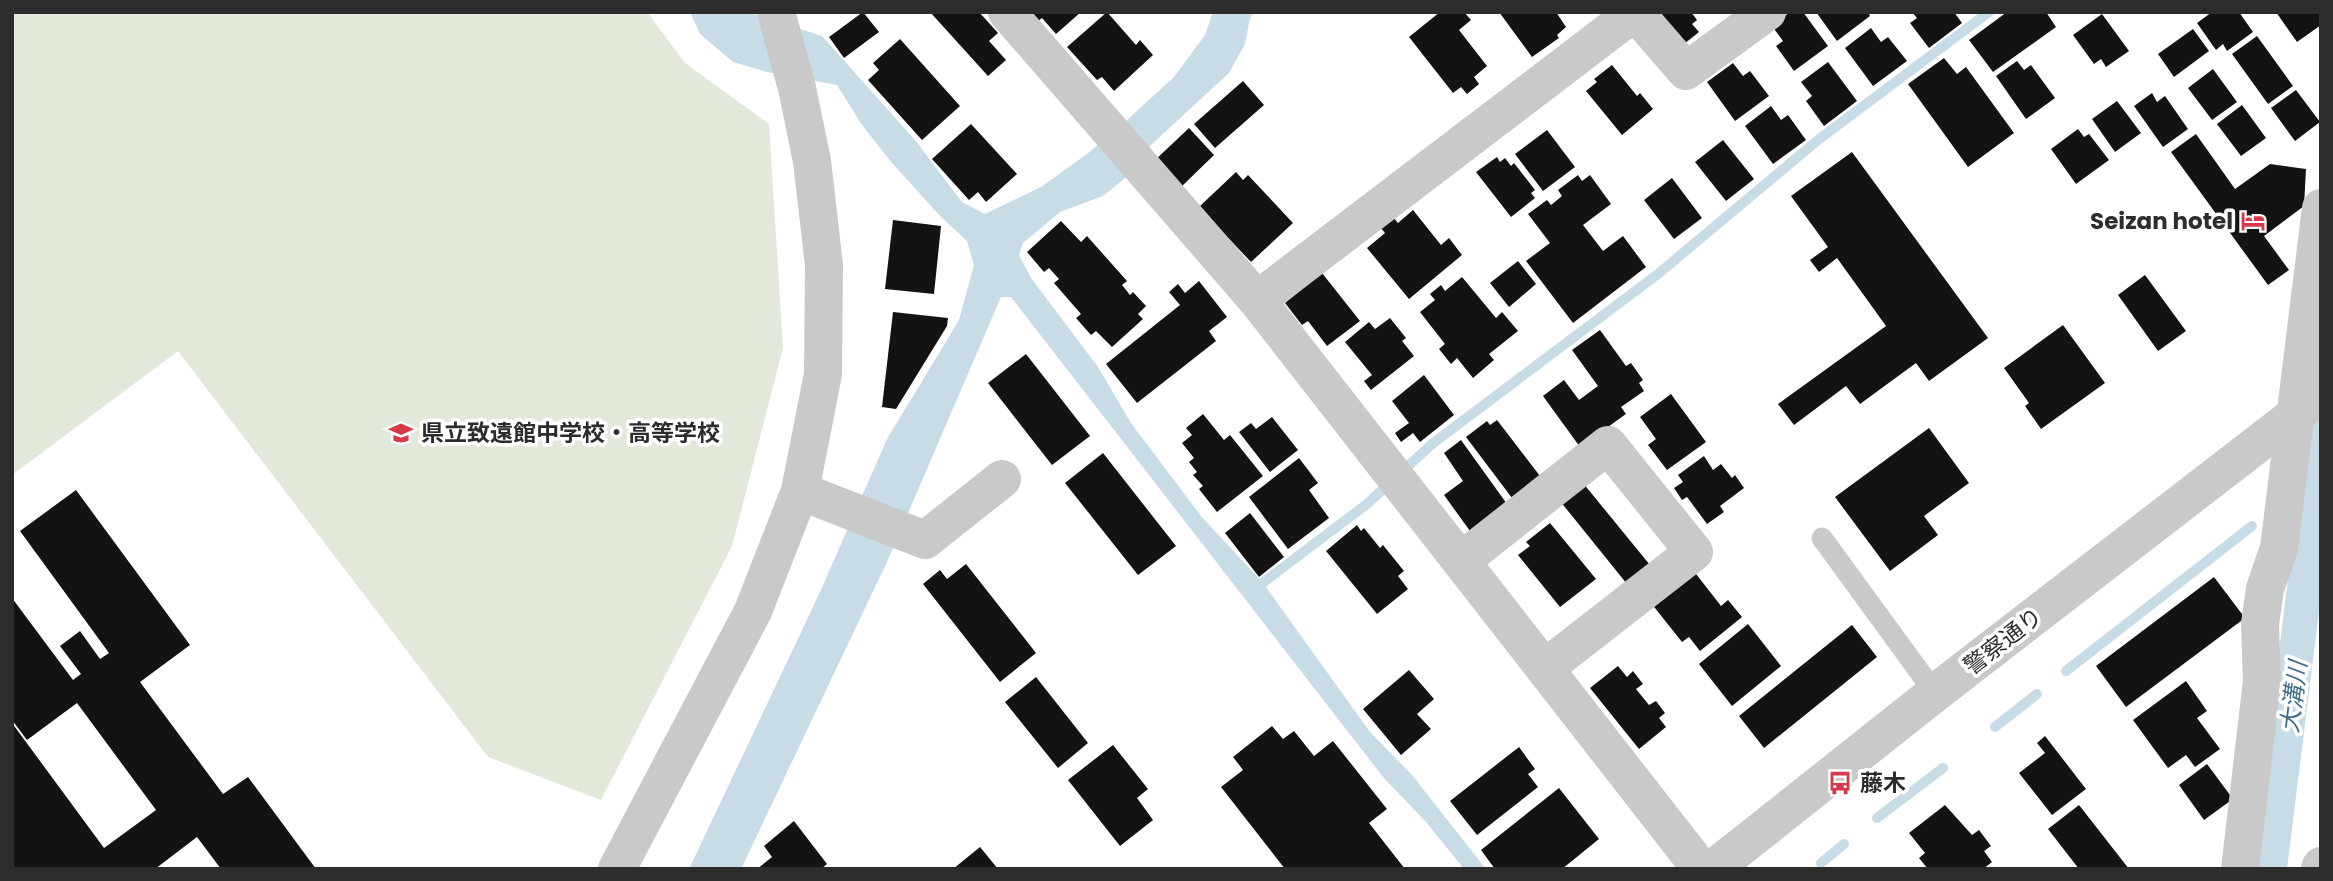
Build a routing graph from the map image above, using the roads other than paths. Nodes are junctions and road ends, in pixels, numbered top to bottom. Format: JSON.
{"nodes":[{"id":1,"x":776,"y":12,"type":"edge"},
{"id":2,"x":1007,"y":12,"type":"edge"},
{"id":3,"x":1635,"y":12,"type":"edge"},
{"id":4,"x":1767,"y":12,"type":"edge"},
{"id":5,"x":2321,"y":208,"type":"edge"},
{"id":6,"x":1257,"y":300,"type":"junction"},
{"id":7,"x":2308,"y":405,"type":"edge"},
{"id":8,"x":1002,"y":479,"type":"dead end"},
{"id":9,"x":800,"y":491,"type":"junction"},
{"id":10,"x":1822,"y":538,"type":"dead end"},
{"id":11,"x":1461,"y":561,"type":"junction"},
{"id":12,"x":1545,"y":668,"type":"junction"},
{"id":13,"x":1935,"y":693,"type":"junction"},
{"id":14,"x":617,"y":869,"type":"edge"},
{"id":15,"x":1701,"y":869,"type":"edge"},
{"id":16,"x":1713,"y":869,"type":"edge"},
{"id":17,"x":2240,"y":869,"type":"edge"}],
"edges":[{"from":1,"to":9,"type":"street"},
{"from":2,"to":6,"type":"street"},
{"from":3,"to":4,"type":"street"},
{"from":3,"to":6,"type":"street"},
{"from":5,"to":7,"type":"street"},
{"from":6,"to":11,"type":"street"},
{"from":7,"to":13,"type":"street","name":"警察通り"},
{"from":7,"to":17,"type":"street"},
{"from":8,"to":9,"type":"street"},
{"from":9,"to":14,"type":"street"},
{"from":10,"to":13,"type":"lane"},
{"from":11,"to":12,"type":"street"},
{"from":11,"to":12,"type":"street"},
{"from":12,"to":15,"type":"street"},
{"from":13,"to":16,"type":"street","name":"警察通り"}]}
